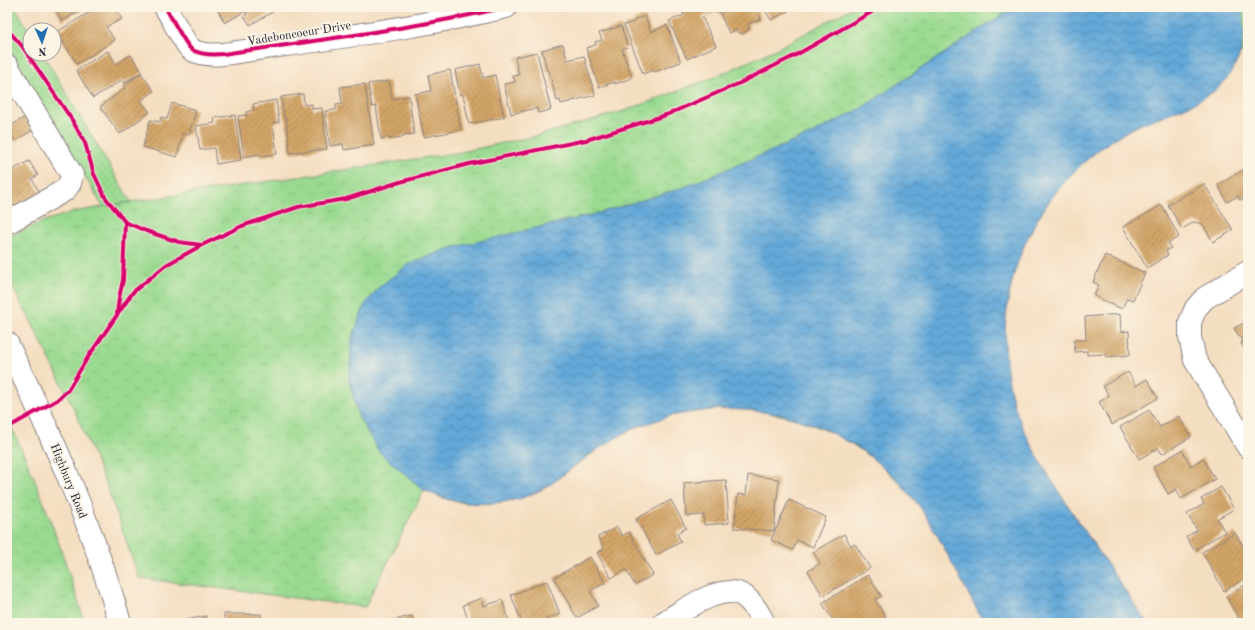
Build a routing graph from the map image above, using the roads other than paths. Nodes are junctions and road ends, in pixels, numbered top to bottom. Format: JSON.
{"nodes":[{"id":1,"x":165,"y":7,"type":"edge"},
{"id":2,"x":506,"y":7,"type":"edge"},
{"id":3,"x":7,"y":66,"type":"edge"},
{"id":4,"x":7,"y":223,"type":"edge"},
{"id":5,"x":1248,"y":272,"type":"edge"},
{"id":6,"x":7,"y":343,"type":"edge"},
{"id":7,"x":1248,"y":447,"type":"edge"},
{"id":8,"x":120,"y":623,"type":"edge"},
{"id":9,"x":663,"y":623,"type":"edge"},
{"id":10,"x":764,"y":623,"type":"edge"}],
"edges":[{"from":1,"to":2,"type":"street","name":"Vadeboncoeur Drive"},
{"from":3,"to":4,"type":"street"},
{"from":5,"to":7,"type":"street"},
{"from":6,"to":8,"type":"street","name":"Highbury Road"},
{"from":9,"to":10,"type":"street"}]}
